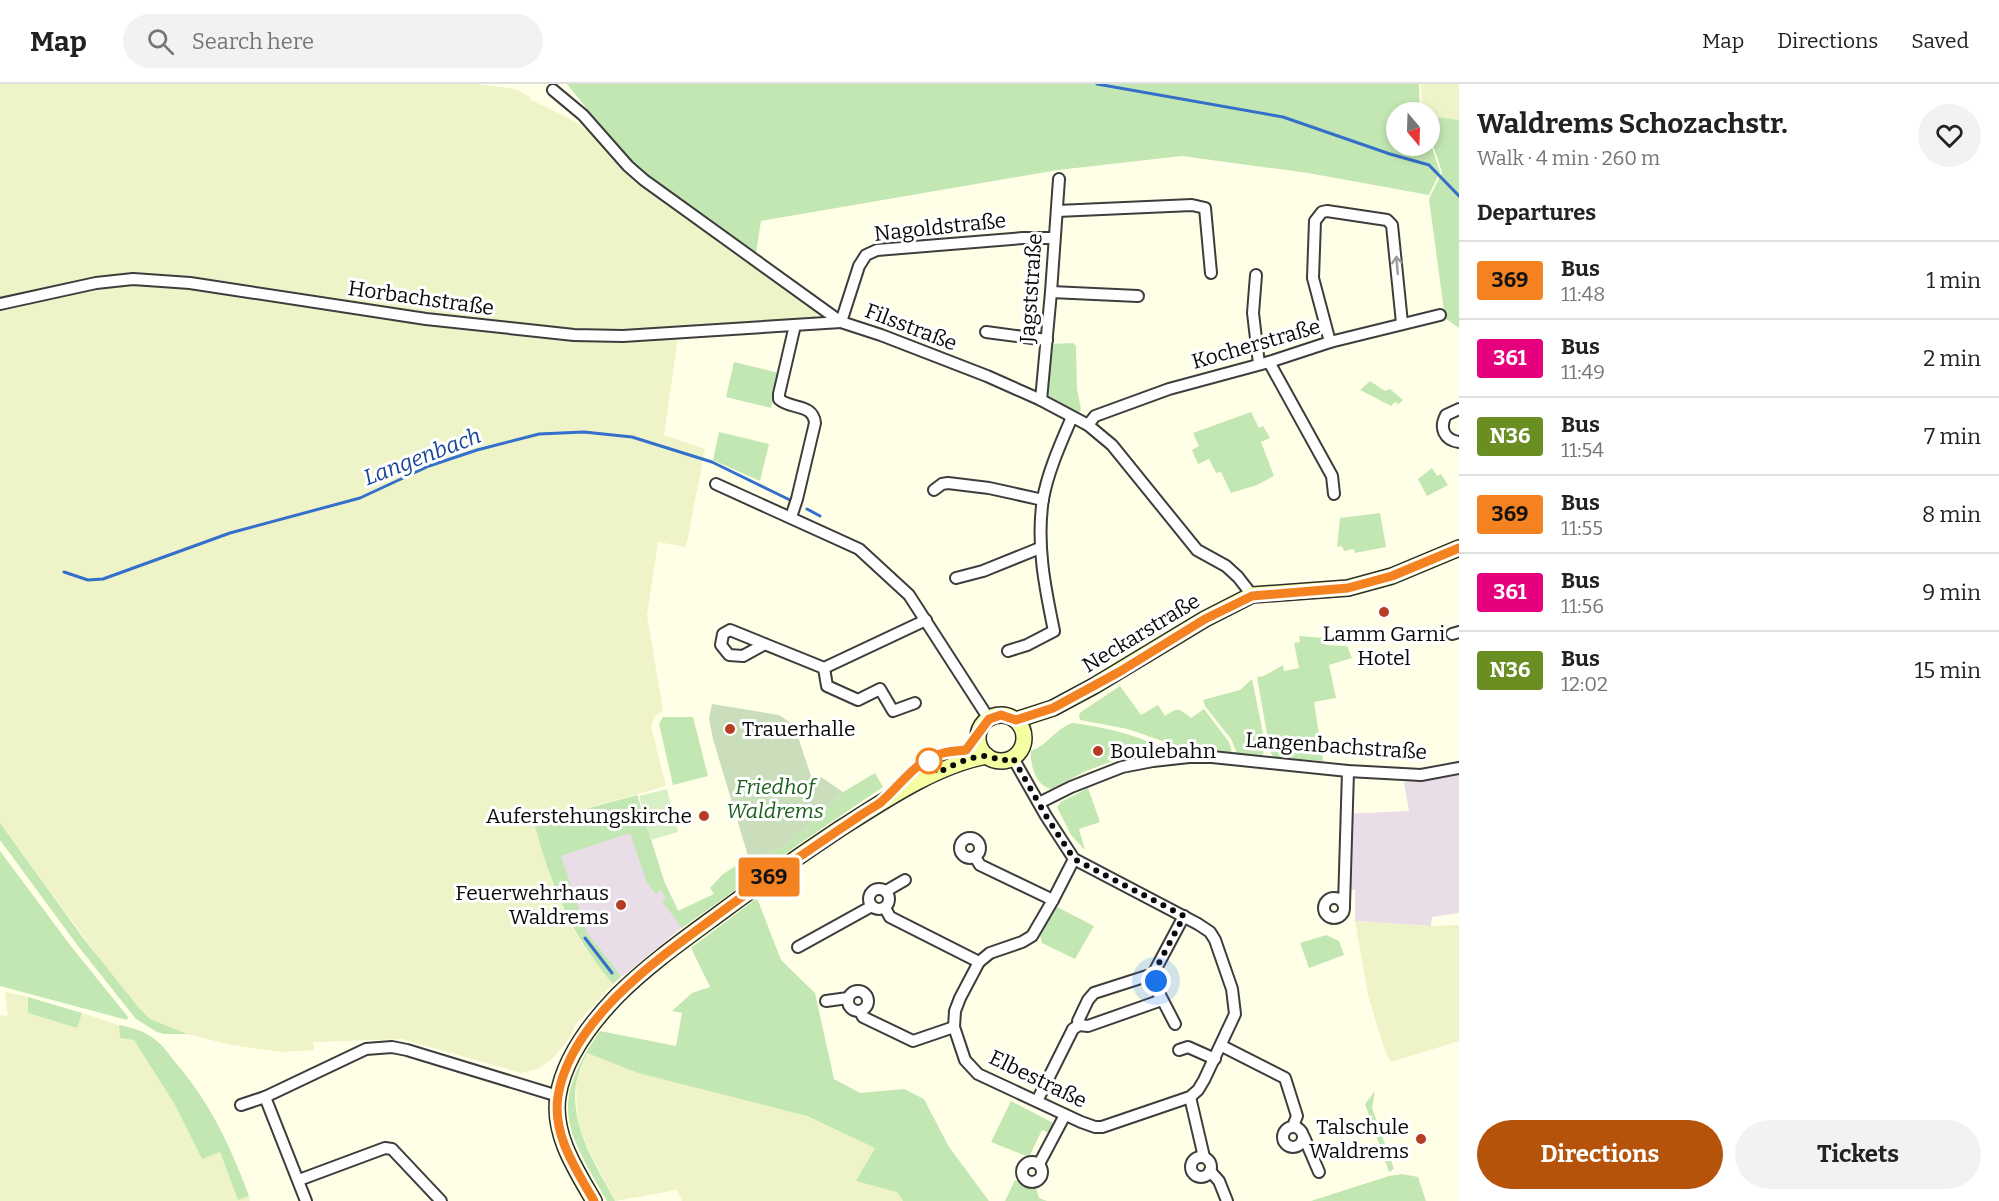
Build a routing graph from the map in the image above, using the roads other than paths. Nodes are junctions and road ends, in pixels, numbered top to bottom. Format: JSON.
{"nodes":[{"id":1,"x":553,"y":90,"type":"dead end"},
{"id":2,"x":1059,"y":178,"type":"dead end"},
{"id":3,"x":1057,"y":211,"type":"junction"},
{"id":4,"x":1054,"y":238,"type":"junction"},
{"id":5,"x":1211,"y":273,"type":"dead end"},
{"id":6,"x":1256,"y":275,"type":"dead end"},
{"id":7,"x":1051,"y":292,"type":"junction"},
{"id":8,"x":1138,"y":296,"type":"dead end"},
{"id":9,"x":0,"y":304,"type":"edge"},
{"id":10,"x":1440,"y":315,"type":"dead end"},
{"id":11,"x":841,"y":321,"type":"junction"},
{"id":12,"x":1402,"y":323,"type":"junction"},
{"id":13,"x":795,"y":325,"type":"junction"},
{"id":14,"x":986,"y":332,"type":"dead end"},
{"id":15,"x":1047,"y":340,"type":"junction"},
{"id":16,"x":1330,"y":342,"type":"junction"},
{"id":17,"x":1264,"y":363,"type":"junction"},
{"id":18,"x":1041,"y":400,"type":"junction"},
{"id":19,"x":1459,"y":409,"type":"edge"},
{"id":20,"x":1072,"y":417,"type":"junction"},
{"id":21,"x":1088,"y":425,"type":"junction"},
{"id":22,"x":1459,"y":442,"type":"edge"},
{"id":23,"x":716,"y":484,"type":"dead end"},
{"id":24,"x":934,"y":490,"type":"dead end"},
{"id":25,"x":1334,"y":494,"type":"dead end"},
{"id":26,"x":1043,"y":500,"type":"junction"},
{"id":27,"x":791,"y":517,"type":"junction"},
{"id":28,"x":1040,"y":548,"type":"junction"},
{"id":29,"x":1459,"y":548,"type":"edge"},
{"id":30,"x":956,"y":578,"type":"dead end"},
{"id":31,"x":1252,"y":596,"type":"junction"},
{"id":32,"x":926,"y":620,"type":"junction"},
{"id":33,"x":765,"y":644,"type":"dead end"},
{"id":34,"x":1008,"y":651,"type":"dead end"},
{"id":35,"x":824,"y":669,"type":"junction"},
{"id":36,"x":915,"y":703,"type":"dead end"},
{"id":37,"x":1053,"y":708,"type":"junction"},
{"id":38,"x":989,"y":719,"type":"junction"},
{"id":39,"x":1016,"y":720,"type":"junction"},
{"id":40,"x":979,"y":735,"type":"junction"},
{"id":41,"x":1024,"y":738,"type":"junction"},
{"id":42,"x":987,"y":756,"type":"junction"},
{"id":43,"x":1013,"y":758,"type":"junction"},
{"id":44,"x":956,"y":764,"type":"junction"},
{"id":45,"x":1459,"y":768,"type":"edge"},
{"id":46,"x":1348,"y":771,"type":"junction"},
{"id":47,"x":1040,"y":803,"type":"junction"},
{"id":48,"x":975,"y":857,"type":"junction"},
{"id":49,"x":1074,"y":859,"type":"junction"},
{"id":50,"x":905,"y":880,"type":"dead end"},
{"id":51,"x":886,"y":891,"type":"junction"},
{"id":52,"x":1053,"y":900,"type":"junction"},
{"id":53,"x":1344,"y":905,"type":"dead end"},
{"id":54,"x":872,"y":906,"type":"junction"},
{"id":55,"x":885,"y":908,"type":"junction"},
{"id":56,"x":1184,"y":916,"type":"junction"},
{"id":57,"x":798,"y":947,"type":"dead end"},
{"id":58,"x":979,"y":962,"type":"junction"},
{"id":59,"x":1152,"y":976,"type":"junction"},
{"id":60,"x":1160,"y":995,"type":"junction"},
{"id":61,"x":848,"y":998,"type":"junction"},
{"id":62,"x":826,"y":1001,"type":"dead end"},
{"id":63,"x":860,"y":1011,"type":"junction"},
{"id":64,"x":1175,"y":1024,"type":"dead end"},
{"id":65,"x":1079,"y":1025,"type":"junction"},
{"id":66,"x":954,"y":1027,"type":"junction"},
{"id":67,"x":1222,"y":1046,"type":"junction"},
{"id":68,"x":1179,"y":1050,"type":"dead end"},
{"id":69,"x":1215,"y":1059,"type":"junction"},
{"id":70,"x":558,"y":1096,"type":"junction"},
{"id":71,"x":265,"y":1097,"type":"junction"},
{"id":72,"x":1190,"y":1097,"type":"junction"},
{"id":73,"x":1037,"y":1101,"type":"junction"},
{"id":74,"x":241,"y":1105,"type":"dead end"},
{"id":75,"x":1065,"y":1114,"type":"junction"},
{"id":76,"x":1293,"y":1126,"type":"junction"},
{"id":77,"x":1304,"y":1137,"type":"junction"},
{"id":78,"x":1204,"y":1157,"type":"junction"},
{"id":79,"x":1039,"y":1164,"type":"dead end"},
{"id":80,"x":1210,"y":1171,"type":"junction"},
{"id":81,"x":1319,"y":1172,"type":"dead end"},
{"id":82,"x":299,"y":1180,"type":"junction"},
{"id":83,"x":306,"y":1201,"type":"edge"},
{"id":84,"x":441,"y":1201,"type":"edge"},
{"id":85,"x":594,"y":1201,"type":"edge"},
{"id":86,"x":1227,"y":1201,"type":"edge"}],
"edges":[{"from":1,"to":11,"type":"street","name":"Filsstraße"},
{"from":2,"to":3,"type":"street","name":"Jagststraße"},
{"from":3,"to":4,"type":"street","name":"Jagststraße"},
{"from":3,"to":5,"type":"street"},
{"from":4,"to":7,"type":"street","name":"Jagststraße"},
{"from":4,"to":11,"type":"street","name":"Nagoldstraße"},
{"from":6,"to":17,"type":"street"},
{"from":7,"to":8,"type":"street"},
{"from":7,"to":15,"type":"street","name":"Jagststraße"},
{"from":9,"to":13,"type":"street","name":"Horbachstraße"},
{"from":10,"to":12,"type":"street","name":"Kocherstraße"},
{"from":11,"to":13,"type":"street","name":"Horbachstraße"},
{"from":11,"to":18,"type":"street","name":"Filsstraße"},
{"from":12,"to":16,"type":"street","name":"Kocherstraße"},
{"from":12,"to":16,"type":"street","one_way":true},
{"from":13,"to":27,"type":"street"},
{"from":14,"to":15,"type":"street"},
{"from":15,"to":18,"type":"street","name":"Jagststraße"},
{"from":16,"to":17,"type":"street","name":"Kocherstraße"},
{"from":17,"to":21,"type":"street","name":"Kocherstraße"},
{"from":17,"to":25,"type":"street"},
{"from":18,"to":20,"type":"street","name":"Filsstraße"},
{"from":19,"to":22,"type":"street"},
{"from":20,"to":21,"type":"street","name":"Filsstraße"},
{"from":20,"to":26,"type":"street"},
{"from":21,"to":31,"type":"street","name":"Filsstraße"},
{"from":23,"to":27,"type":"street"},
{"from":24,"to":26,"type":"street"},
{"from":26,"to":28,"type":"street"},
{"from":27,"to":32,"type":"street"},
{"from":28,"to":30,"type":"street"},
{"from":28,"to":34,"type":"street"},
{"from":29,"to":31,"type":"street","name":"Neckarstraße"},
{"from":31,"to":37,"type":"street","name":"Neckarstraße"},
{"from":32,"to":35,"type":"street"},
{"from":32,"to":38,"type":"street"},
{"from":33,"to":35,"type":"street"},
{"from":35,"to":36,"type":"street"},
{"from":37,"to":39,"type":"street","name":"Neckarstraße"},
{"from":37,"to":41,"type":"street","name":"Neckarstraße"},
{"from":38,"to":39,"type":"street"},
{"from":38,"to":40,"type":"street"},
{"from":39,"to":41,"type":"street"},
{"from":40,"to":42,"type":"street"},
{"from":40,"to":44,"type":"street"},
{"from":41,"to":43,"type":"street"},
{"from":42,"to":43,"type":"street"},
{"from":42,"to":44,"type":"street"},
{"from":43,"to":47,"type":"street"},
{"from":44,"to":70,"type":"street"},
{"from":45,"to":46,"type":"street","name":"Langenbachstraße"},
{"from":46,"to":47,"type":"street","name":"Langenbachstraße"},
{"from":46,"to":53,"type":"street"},
{"from":47,"to":49,"type":"street"},
{"from":48,"to":48,"type":"street"},
{"from":48,"to":52,"type":"street"},
{"from":49,"to":52,"type":"street"},
{"from":49,"to":56,"type":"street"},
{"from":50,"to":51,"type":"street"},
{"from":51,"to":54,"type":"street"},
{"from":51,"to":55,"type":"street"},
{"from":52,"to":58,"type":"street"},
{"from":54,"to":55,"type":"street"},
{"from":54,"to":57,"type":"street"},
{"from":55,"to":58,"type":"street"},
{"from":56,"to":59,"type":"street"},
{"from":56,"to":67,"type":"street"},
{"from":58,"to":66,"type":"street"},
{"from":59,"to":60,"type":"street"},
{"from":59,"to":65,"type":"street"},
{"from":60,"to":64,"type":"street"},
{"from":60,"to":65,"type":"street"},
{"from":61,"to":62,"type":"street"},
{"from":61,"to":63,"type":"street"},
{"from":61,"to":63,"type":"street"},
{"from":63,"to":66,"type":"street"},
{"from":65,"to":73,"type":"street"},
{"from":66,"to":73,"type":"street","name":"Elbestraße"},
{"from":67,"to":69,"type":"street"},
{"from":67,"to":76,"type":"street"},
{"from":68,"to":69,"type":"street"},
{"from":69,"to":72,"type":"street"},
{"from":70,"to":71,"type":"street"},
{"from":70,"to":85,"type":"street"},
{"from":71,"to":74,"type":"street"},
{"from":71,"to":82,"type":"street"},
{"from":72,"to":75,"type":"street","name":"Elbestraße"},
{"from":72,"to":78,"type":"street"},
{"from":73,"to":75,"type":"street","name":"Elbestraße"},
{"from":75,"to":79,"type":"street"},
{"from":76,"to":77,"type":"street"},
{"from":76,"to":77,"type":"street"},
{"from":77,"to":81,"type":"street"},
{"from":78,"to":80,"type":"street"},
{"from":78,"to":80,"type":"street"},
{"from":80,"to":86,"type":"street"},
{"from":82,"to":83,"type":"street"},
{"from":82,"to":84,"type":"street"}]}
